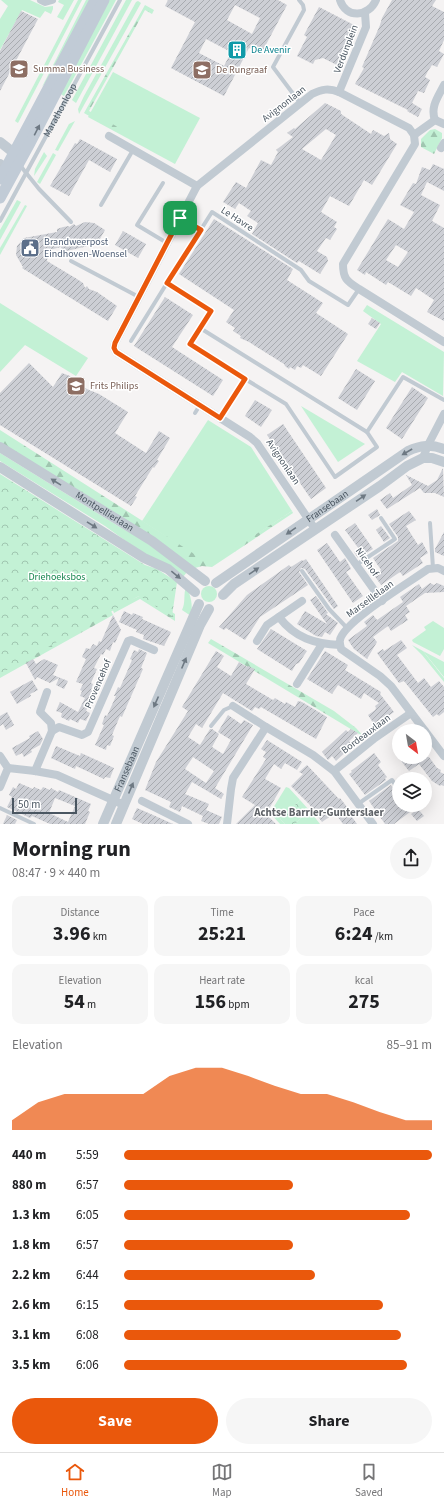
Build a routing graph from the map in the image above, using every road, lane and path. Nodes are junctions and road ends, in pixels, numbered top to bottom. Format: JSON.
{"nodes":[{"id":1,"x":41,"y":0,"type":"edge"},
{"id":2,"x":52,"y":0,"type":"edge"},
{"id":3,"x":95,"y":0,"type":"edge"},
{"id":4,"x":104,"y":0,"type":"edge"},
{"id":5,"x":120,"y":0,"type":"edge"},
{"id":6,"x":299,"y":0,"type":"edge"},
{"id":7,"x":340,"y":0,"type":"edge"},
{"id":8,"x":376,"y":0,"type":"edge"},
{"id":9,"x":365,"y":13,"type":"junction"},
{"id":10,"x":444,"y":85,"type":"edge"},
{"id":11,"x":339,"y":92,"type":"junction"},
{"id":12,"x":300,"y":103,"type":"junction"},
{"id":13,"x":435,"y":120,"type":"junction"},
{"id":14,"x":444,"y":124,"type":"edge"},
{"id":15,"x":414,"y":135,"type":"junction"},
{"id":16,"x":109,"y":136,"type":"dead end"},
{"id":17,"x":0,"y":142,"type":"edge"},
{"id":18,"x":133,"y":150,"type":"junction"},
{"id":19,"x":14,"y":153,"type":"junction"},
{"id":20,"x":3,"y":166,"type":"edge"},
{"id":21,"x":23,"y":168,"type":"junction"},
{"id":22,"x":0,"y":179,"type":"edge"},
{"id":23,"x":163,"y":182,"type":"dead end"},
{"id":24,"x":197,"y":186,"type":"junction"},
{"id":25,"x":0,"y":198,"type":"edge"},
{"id":26,"x":101,"y":205,"type":"dead end"},
{"id":27,"x":180,"y":218,"type":"junction"},
{"id":28,"x":0,"y":221,"type":"edge"},
{"id":29,"x":71,"y":222,"type":"dead end"},
{"id":30,"x":201,"y":230,"type":"junction"},
{"id":31,"x":167,"y":243,"type":"junction"},
{"id":32,"x":71,"y":261,"type":"dead end"},
{"id":33,"x":167,"y":283,"type":"junction"},
{"id":34,"x":359,"y":289,"type":"junction"},
{"id":35,"x":139,"y":297,"type":"junction"},
{"id":36,"x":200,"y":328,"type":"junction"},
{"id":37,"x":131,"y":341,"type":"dead end"},
{"id":38,"x":444,"y":342,"type":"edge"},
{"id":39,"x":245,"y":379,"type":"junction"},
{"id":40,"x":444,"y":400,"type":"edge"},
{"id":41,"x":200,"y":406,"type":"junction"},
{"id":42,"x":195,"y":413,"type":"dead end"},
{"id":43,"x":444,"y":414,"type":"edge"},
{"id":44,"x":220,"y":418,"type":"junction"},
{"id":45,"x":367,"y":432,"type":"junction"},
{"id":46,"x":428,"y":445,"type":"junction"},
{"id":47,"x":0,"y":447,"type":"edge"},
{"id":48,"x":444,"y":448,"type":"edge"},
{"id":49,"x":423,"y":458,"type":"junction"},
{"id":50,"x":444,"y":462,"type":"edge"},
{"id":51,"x":0,"y":467,"type":"edge"},
{"id":52,"x":381,"y":518,"type":"dead end"},
{"id":53,"x":309,"y":519,"type":"junction"},
{"id":54,"x":430,"y":523,"type":"dead end"},
{"id":55,"x":315,"y":529,"type":"junction"},
{"id":56,"x":335,"y":535,"type":"dead end"},
{"id":57,"x":356,"y":565,"type":"junction"},
{"id":58,"x":433,"y":568,"type":"junction"},
{"id":59,"x":302,"y":571,"type":"dead end"},
{"id":60,"x":444,"y":571,"type":"edge"},
{"id":61,"x":205,"y":582,"type":"junction"},
{"id":62,"x":216,"y":583,"type":"junction"},
{"id":63,"x":195,"y":592,"type":"junction"},
{"id":64,"x":302,"y":601,"type":"dead end"},
{"id":65,"x":382,"y":601,"type":"junction"},
{"id":66,"x":217,"y":603,"type":"junction"},
{"id":67,"x":199,"y":604,"type":"junction"},
{"id":68,"x":279,"y":617,"type":"junction"},
{"id":69,"x":347,"y":628,"type":"junction"},
{"id":70,"x":257,"y":641,"type":"dead end"},
{"id":71,"x":322,"y":644,"type":"junction"},
{"id":72,"x":340,"y":645,"type":"junction"},
{"id":73,"x":154,"y":650,"type":"dead end"},
{"id":74,"x":296,"y":684,"type":"dead end"},
{"id":75,"x":47,"y":692,"type":"dead end"},
{"id":76,"x":233,"y":706,"type":"joint"},
{"id":77,"x":411,"y":713,"type":"junction"},
{"id":78,"x":420,"y":724,"type":"edge"},
{"id":79,"x":211,"y":726,"type":"dead end"},
{"id":80,"x":54,"y":727,"type":"junction"},
{"id":81,"x":266,"y":727,"type":"junction"},
{"id":82,"x":432,"y":740,"type":"edge"},
{"id":83,"x":0,"y":756,"type":"edge"},
{"id":84,"x":444,"y":756,"type":"edge"},
{"id":85,"x":8,"y":768,"type":"junction"},
{"id":86,"x":35,"y":770,"type":"junction"},
{"id":87,"x":334,"y":771,"type":"junction"},
{"id":88,"x":392,"y":780,"type":"edge"},
{"id":89,"x":0,"y":787,"type":"edge"},
{"id":90,"x":113,"y":800,"type":"junction"},
{"id":91,"x":142,"y":800,"type":"dead end"},
{"id":92,"x":358,"y":804,"type":"junction"},
{"id":93,"x":124,"y":805,"type":"junction"},
{"id":94,"x":0,"y":808,"type":"edge"},
{"id":95,"x":34,"y":824,"type":"edge"},
{"id":96,"x":103,"y":824,"type":"edge"},
{"id":97,"x":116,"y":824,"type":"edge"},
{"id":98,"x":188,"y":824,"type":"edge"},
{"id":99,"x":227,"y":824,"type":"edge"},
{"id":100,"x":373,"y":824,"type":"edge"}],
"edges":[{"from":1,"to":2,"type":"street"},
{"from":3,"to":19,"type":"main road","name":"Marathonloop"},
{"from":21,"to":4,"type":"main road","name":"Marathonloop","one_way":true},
{"from":5,"to":21,"type":"lane","name":"Marathonloop"},
{"from":6,"to":12,"type":"lane"},
{"from":7,"to":9,"type":"street"},
{"from":8,"to":9,"type":"street"},
{"from":9,"to":11,"type":"street","name":"Verdunplein"},
{"from":10,"to":13,"type":"street"},
{"from":11,"to":12,"type":"street","name":"Avignonlaan"},
{"from":11,"to":15,"type":"street","name":"Avignonlaan"},
{"from":12,"to":24,"type":"street","name":"Avignonlaan"},
{"from":13,"to":14,"type":"street"},
{"from":13,"to":15,"type":"street"},
{"from":15,"to":34,"type":"street"},
{"from":16,"to":18,"type":"street"},
{"from":17,"to":19,"type":"street"},
{"from":18,"to":24,"type":"street"},
{"from":18,"to":26,"type":"lane"},
{"from":19,"to":20,"type":"main road","name":"Marathonloop"},
{"from":19,"to":21,"type":"street"},
{"from":20,"to":21,"type":"street"},
{"from":20,"to":22,"type":"main road","name":"Marathonloop"},
{"from":21,"to":25,"type":"main road","name":"Marathonloop"},
{"from":21,"to":28,"type":"lane","name":"Marathonloop"},
{"from":21,"to":29,"type":"lane"},
{"from":23,"to":31,"type":"lane"},
{"from":24,"to":27,"type":"street","name":"Avignonlaan"},
{"from":27,"to":30,"type":"lane"},
{"from":27,"to":31,"type":"street","name":"Avignonlaan"},
{"from":30,"to":33,"type":"lane","name":"Le Havre"},
{"from":30,"to":34,"type":"lane","name":"Le Havre"},
{"from":31,"to":35,"type":"street","name":"Avignonlaan"},
{"from":32,"to":35,"type":"lane"},
{"from":33,"to":36,"type":"lane"},
{"from":33,"to":37,"type":"lane","name":"Le Havre"},
{"from":34,"to":38,"type":"street"},
{"from":35,"to":41,"type":"street","name":"Avignonlaan"},
{"from":36,"to":39,"type":"lane"},
{"from":36,"to":45,"type":"lane"},
{"from":39,"to":44,"type":"lane"},
{"from":39,"to":45,"type":"lane"},
{"from":40,"to":45,"type":"lane"},
{"from":41,"to":42,"type":"lane"},
{"from":41,"to":44,"type":"street","name":"Avignonlaan"},
{"from":43,"to":46,"type":"street"},
{"from":44,"to":53,"type":"street","name":"Avignonlaan"},
{"from":46,"to":48,"type":"street","name":"Fransebaan"},
{"from":46,"to":49,"type":"street"},
{"from":46,"to":53,"type":"street","name":"Fransebaan","one_way":true},
{"from":61,"to":47,"type":"street","name":"Montpellierlaan","one_way":true},
{"from":49,"to":50,"type":"street"},
{"from":55,"to":49,"type":"street","name":"Fransebaan","one_way":true},
{"from":51,"to":63,"type":"street","name":"Montpellierlaan","one_way":true},
{"from":52,"to":57,"type":"lane"},
{"from":53,"to":55,"type":"street","name":"Avignonlaan"},
{"from":53,"to":62,"type":"street","name":"Fransebaan","one_way":true},
{"from":54,"to":58,"type":"lane"},
{"from":66,"to":55,"type":"street","name":"Fransebaan","one_way":true},
{"from":56,"to":57,"type":"street","name":"Nicehof"},
{"from":57,"to":65,"type":"street","name":"Nicehof"},
{"from":58,"to":60,"type":"street"},
{"from":58,"to":65,"type":"street","name":"Marseillelaan"},
{"from":59,"to":69,"type":"lane"},
{"from":61,"to":62,"type":"street"},
{"from":61,"to":63,"type":"street"},
{"from":62,"to":66,"type":"street"},
{"from":63,"to":67,"type":"street"},
{"from":64,"to":68,"type":"street"},
{"from":65,"to":69,"type":"street","name":"Marseillelaan"},
{"from":66,"to":67,"type":"street"},
{"from":93,"to":66,"type":"street","name":"Fransebaan","one_way":true},
{"from":67,"to":90,"type":"street","name":"Fransebaan","one_way":true},
{"from":68,"to":70,"type":"street"},
{"from":68,"to":71,"type":"street"},
{"from":69,"to":72,"type":"street","name":"Marseillelaan"},
{"from":71,"to":72,"type":"street"},
{"from":71,"to":74,"type":"street"},
{"from":72,"to":77,"type":"street"},
{"from":73,"to":80,"type":"street","name":"Provencehof"},
{"from":75,"to":80,"type":"street"},
{"from":76,"to":79,"type":"lane"},
{"from":76,"to":81,"type":"street"},
{"from":77,"to":78,"type":"street"},
{"from":77,"to":87,"type":"street","name":"Bordeauxlaan"},
{"from":80,"to":86,"type":"street"},
{"from":81,"to":87,"type":"street"},
{"from":81,"to":99,"type":"street"},
{"from":82,"to":84,"type":"street"},
{"from":83,"to":85,"type":"street"},
{"from":85,"to":86,"type":"street"},
{"from":85,"to":89,"type":"street"},
{"from":86,"to":90,"type":"street"},
{"from":87,"to":92,"type":"street"},
{"from":88,"to":92,"type":"lane"},
{"from":90,"to":93,"type":"street"},
{"from":90,"to":96,"type":"street","name":"Fransebaan"},
{"from":91,"to":98,"type":"street"},
{"from":92,"to":100,"type":"street"},
{"from":93,"to":97,"type":"street","name":"Fransebaan"},
{"from":94,"to":95,"type":"lane"}]}
